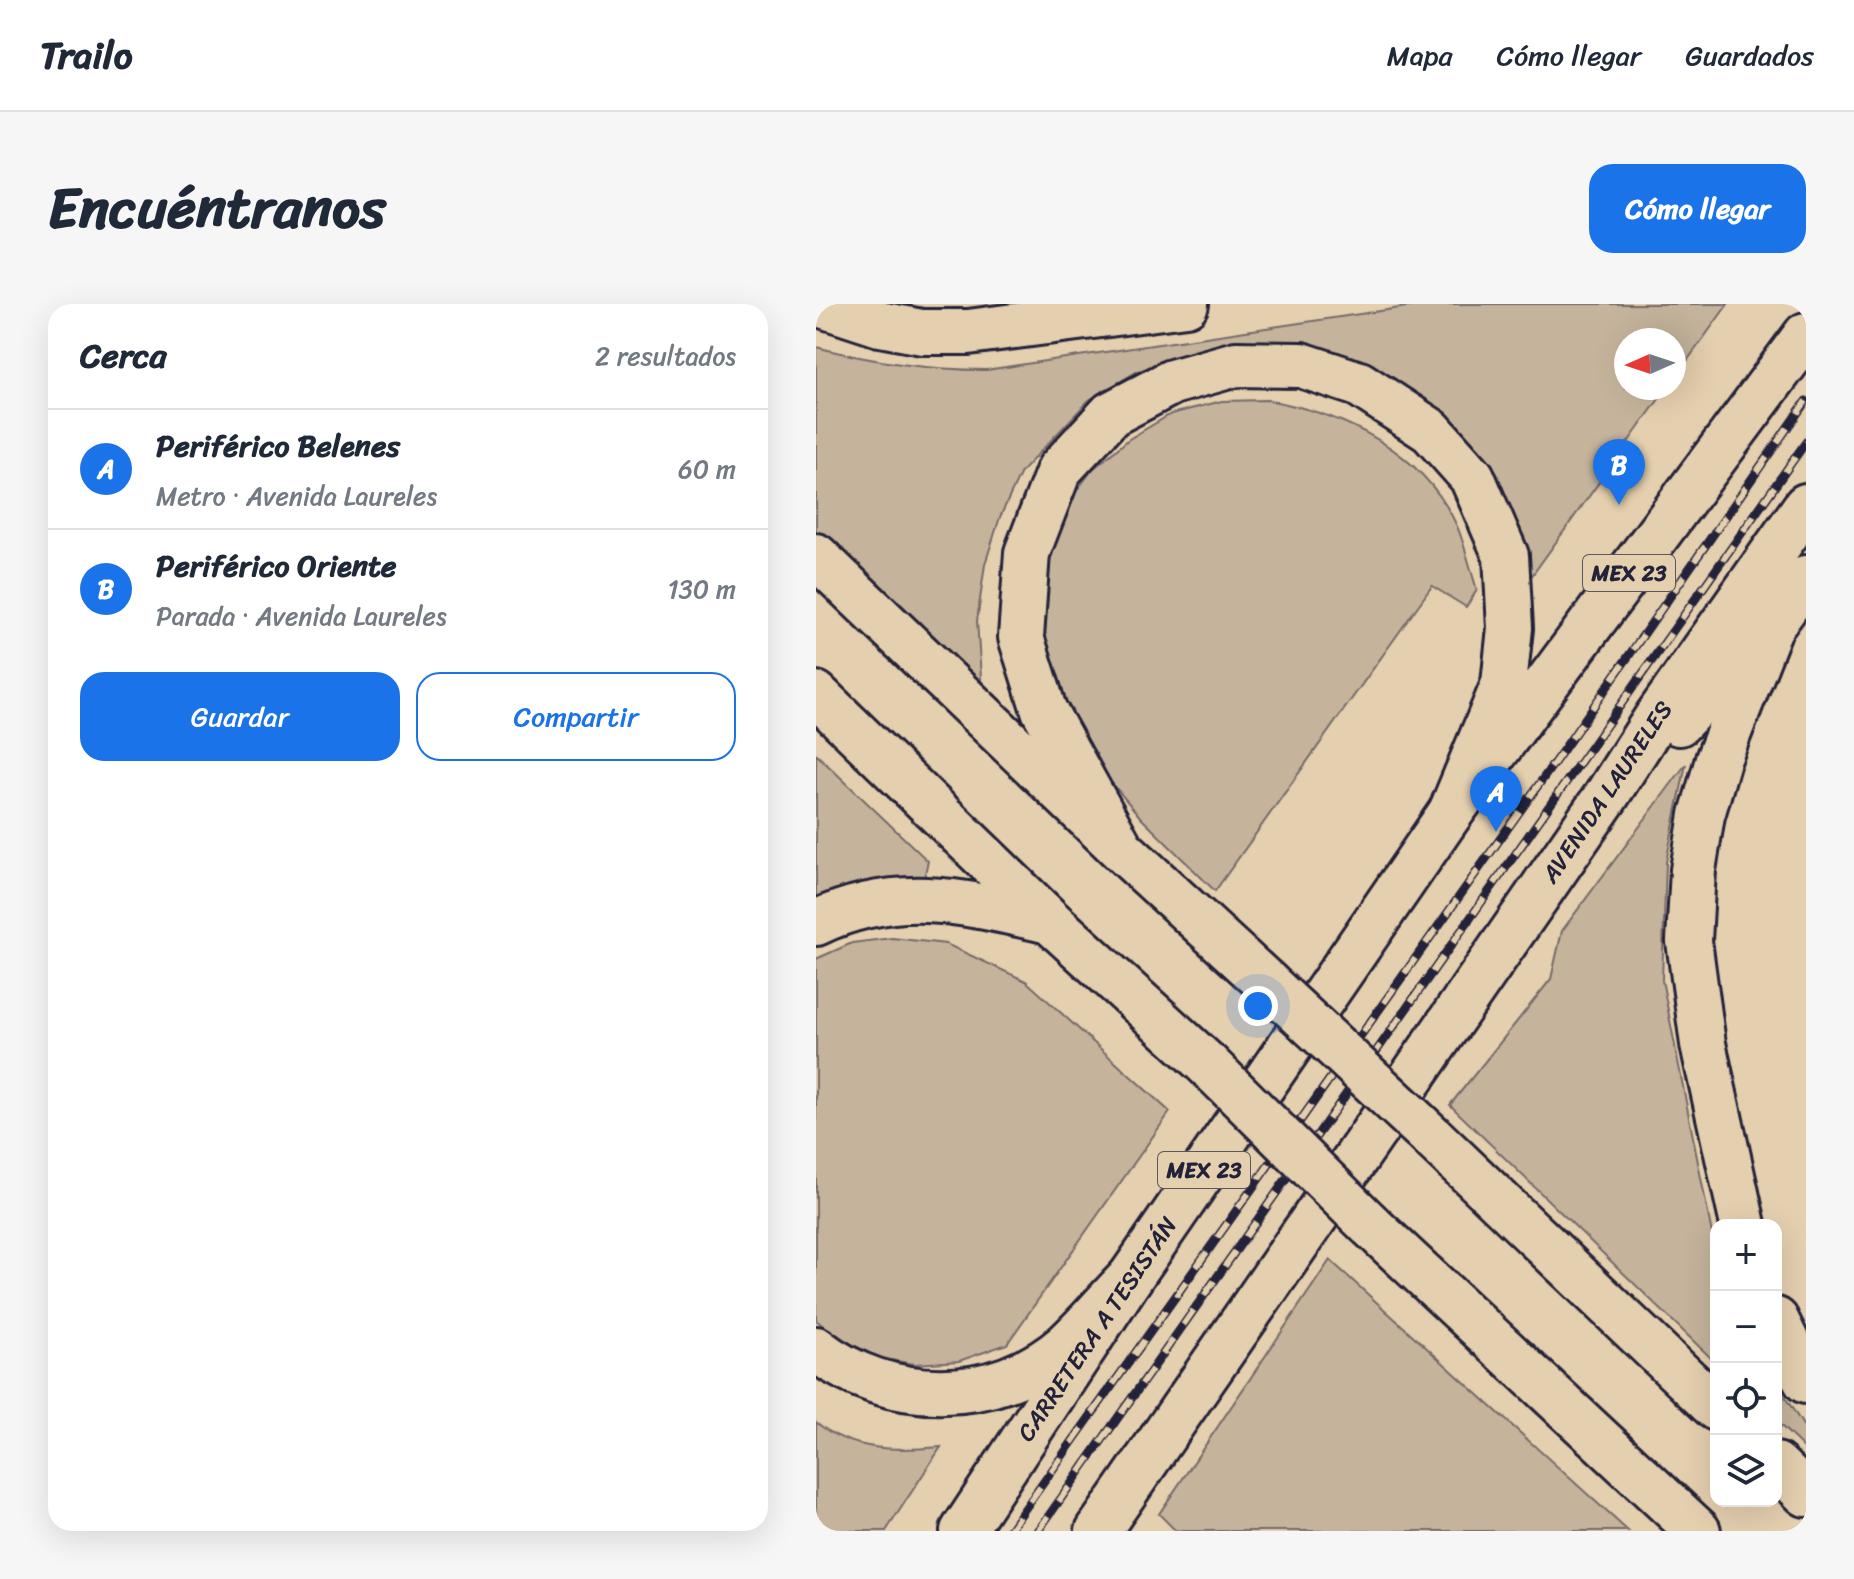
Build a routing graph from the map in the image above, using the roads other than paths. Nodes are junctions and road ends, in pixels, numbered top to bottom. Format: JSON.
{"nodes":[{"id":1,"x":1186,"y":304,"type":"edge"},
{"id":2,"x":827,"y":307,"type":"edge"},
{"id":3,"x":1806,"y":335,"type":"edge"},
{"id":4,"x":1806,"y":506,"type":"edge"},
{"id":5,"x":816,"y":556,"type":"edge"},
{"id":6,"x":1806,"y":578,"type":"edge"},
{"id":7,"x":1770,"y":628,"type":"junction"},
{"id":8,"x":816,"y":694,"type":"edge"},
{"id":9,"x":1607,"y":795,"type":"junction"},
{"id":10,"x":1451,"y":812,"type":"junction"},
{"id":11,"x":1121,"y":849,"type":"junction"},
{"id":12,"x":1050,"y":921,"type":"junction"},
{"id":13,"x":816,"y":923,"type":"edge"},
{"id":14,"x":1742,"y":1219,"type":"edge"},
{"id":15,"x":1130,"y":1278,"type":"junction"},
{"id":16,"x":1782,"y":1332,"type":"edge"},
{"id":17,"x":816,"y":1349,"type":"edge"},
{"id":18,"x":1806,"y":1381,"type":"edge"},
{"id":19,"x":1710,"y":1402,"type":"edge"},
{"id":20,"x":1782,"y":1471,"type":"edge"},
{"id":21,"x":1806,"y":1494,"type":"edge"},
{"id":22,"x":963,"y":1531,"type":"edge"},
{"id":23,"x":1098,"y":1531,"type":"edge"},
{"id":24,"x":1698,"y":1531,"type":"edge"}],
"edges":[{"from":1,"to":2,"type":"main road"},
{"from":3,"to":10,"type":"main road","number":"MEX 23"},
{"from":4,"to":9,"type":"main road","name":"AVENIDA LAURELES"},
{"from":5,"to":11,"type":"main road"},
{"from":6,"to":7,"type":"main road"},
{"from":7,"to":9,"type":"main road"},
{"from":7,"to":14,"type":"main road"},
{"from":8,"to":12,"type":"main road"},
{"from":9,"to":23,"type":"main road","name":"AVENIDA LAURELES"},
{"from":10,"to":11,"type":"main road"},
{"from":10,"to":15,"type":"main road","name":"CARRETERA A TESISTÁN","number":"MEX 23"},
{"from":11,"to":19,"type":"main road","bridge":true},
{"from":12,"to":13,"type":"main road"},
{"from":12,"to":24,"type":"main road","bridge":true},
{"from":15,"to":17,"type":"main road"},
{"from":15,"to":22,"type":"main road","name":"CARRETERA A TESISTÁN","number":"MEX 23"},
{"from":16,"to":18,"type":"main road"},
{"from":20,"to":21,"type":"main road"}]}
